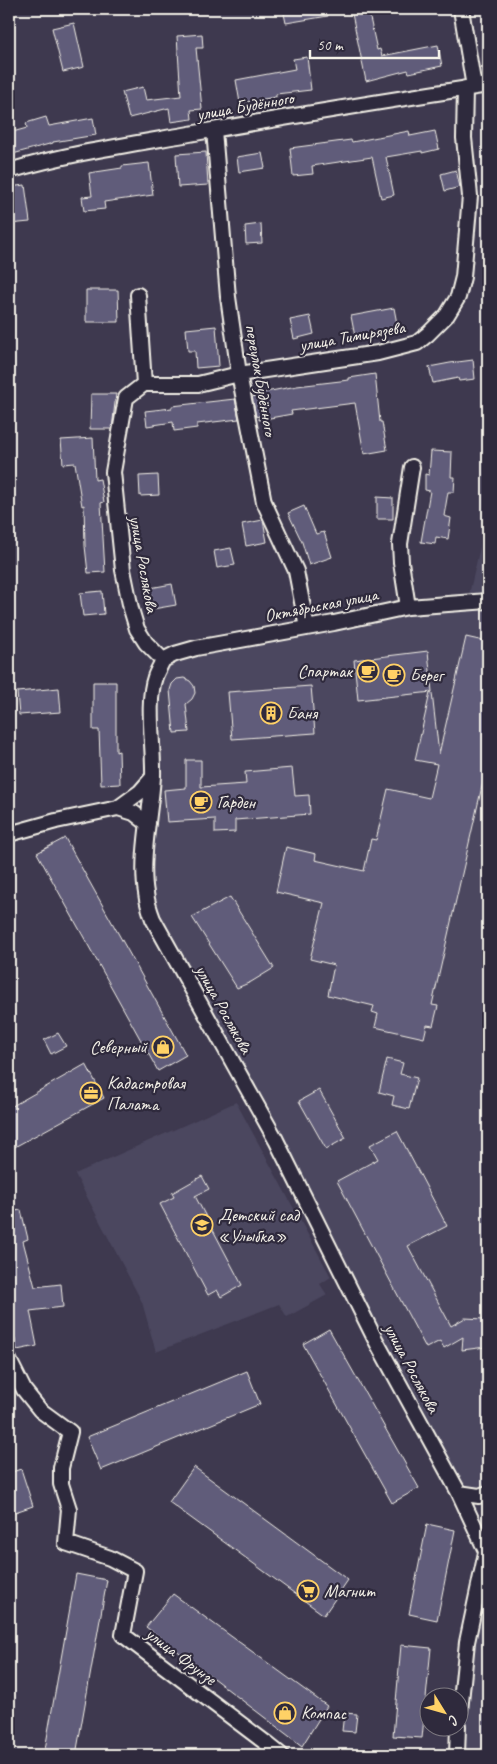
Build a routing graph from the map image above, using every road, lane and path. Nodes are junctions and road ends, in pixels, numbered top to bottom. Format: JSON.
{"nodes":[{"id":1,"x":461,"y":9,"type":"edge"},
{"id":2,"x":476,"y":86,"type":"edge"},
{"id":3,"x":214,"y":130,"type":"junction"},
{"id":4,"x":9,"y":171,"type":"edge"},
{"id":5,"x":138,"y":295,"type":"dead end"},
{"id":6,"x":239,"y":374,"type":"junction"},
{"id":7,"x":144,"y":384,"type":"junction"},
{"id":8,"x":412,"y":467,"type":"dead end"},
{"id":9,"x":488,"y":601,"type":"edge"},
{"id":10,"x":408,"y":607,"type":"junction"},
{"id":11,"x":307,"y":628,"type":"junction"},
{"id":12,"x":163,"y":660,"type":"junction"},
{"id":13,"x":153,"y":777,"type":"junction"},
{"id":14,"x":118,"y":808,"type":"junction"},
{"id":15,"x":148,"y":824,"type":"junction"},
{"id":16,"x":9,"y":834,"type":"edge"},
{"id":17,"x":9,"y":1360,"type":"edge"},
{"id":18,"x":459,"y":1493,"type":"junction"},
{"id":19,"x":488,"y":1493,"type":"edge"},
{"id":20,"x":487,"y":1547,"type":"edge"},
{"id":21,"x":463,"y":1686,"type":"edge"},
{"id":22,"x":458,"y":1736,"type":"edge"},
{"id":23,"x":281,"y":1755,"type":"edge"},
{"id":24,"x":457,"y":1755,"type":"edge"}],
"edges":[{"from":1,"to":2,"type":"street","name":"улица Тимирязева"},
{"from":2,"to":3,"type":"street","name":"улица Будённого"},
{"from":2,"to":6,"type":"street","name":"улица Тимирязева"},
{"from":3,"to":4,"type":"street","name":"улица Будённого"},
{"from":3,"to":6,"type":"street","name":"переулок Будённого"},
{"from":5,"to":7,"type":"street"},
{"from":6,"to":7,"type":"street","name":"улица Тимирязева"},
{"from":6,"to":11,"type":"street","name":"переулок Будённого"},
{"from":7,"to":12,"type":"street","name":"улица Рослякова"},
{"from":8,"to":10,"type":"street"},
{"from":9,"to":10,"type":"street","name":"Октябрьская улица"},
{"from":10,"to":11,"type":"street","name":"Октябрьская улица"},
{"from":11,"to":12,"type":"street","name":"Октябрьская улица"},
{"from":12,"to":13,"type":"street","name":"улица Рослякова"},
{"from":13,"to":14,"type":"street"},
{"from":13,"to":15,"type":"street","name":"улица Рослякова"},
{"from":14,"to":15,"type":"street"},
{"from":14,"to":16,"type":"street"},
{"from":15,"to":18,"type":"street","name":"улица Рослякова"},
{"from":17,"to":23,"type":"street","name":"улица Фрунзе"},
{"from":18,"to":19,"type":"street"},
{"from":18,"to":20,"type":"street","name":"улица Рослякова"},
{"from":20,"to":21,"type":"street","name":"улица Рослякова"},
{"from":22,"to":24,"type":"street"}]}
